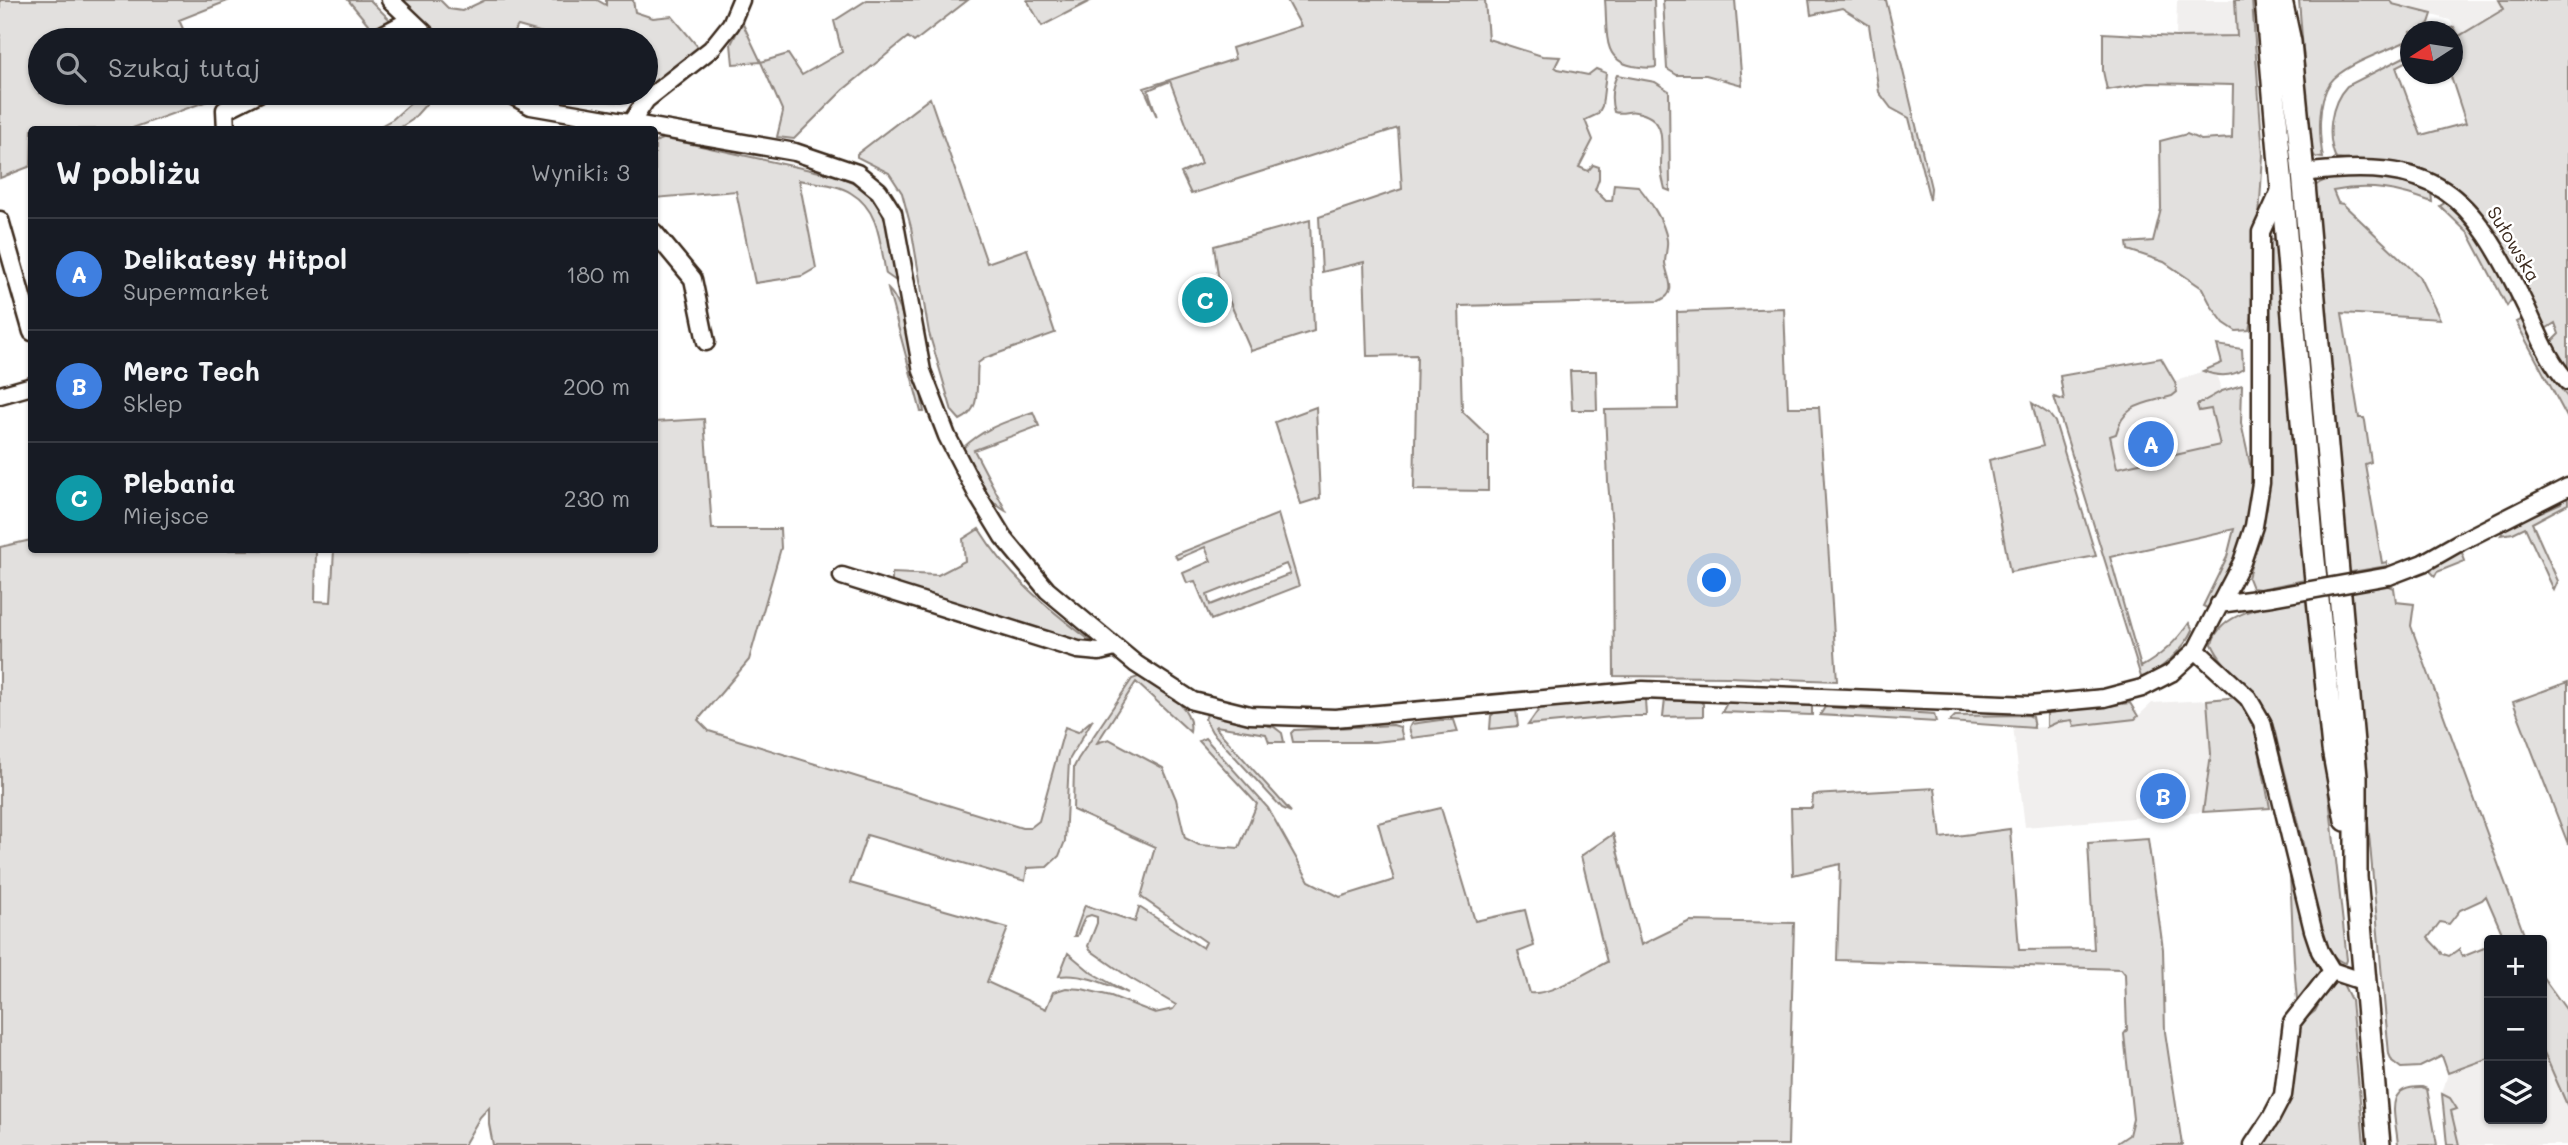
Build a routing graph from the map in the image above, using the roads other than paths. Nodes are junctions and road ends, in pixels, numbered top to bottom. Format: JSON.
{"nodes":[{"id":1,"x":390,"y":0,"type":"edge"},
{"id":2,"x":741,"y":0,"type":"edge"},
{"id":3,"x":2266,"y":0,"type":"edge"},
{"id":4,"x":2281,"y":0,"type":"edge"},
{"id":5,"x":410,"y":20,"type":"junction"},
{"id":6,"x":395,"y":28,"type":"edge"},
{"id":7,"x":419,"y":28,"type":"edge"},
{"id":8,"x":658,"y":91,"type":"edge"},
{"id":9,"x":235,"y":105,"type":"edge"},
{"id":10,"x":529,"y":105,"type":"edge"},
{"id":11,"x":643,"y":105,"type":"edge"},
{"id":12,"x":630,"y":124,"type":"junction"},
{"id":13,"x":226,"y":126,"type":"edge"},
{"id":14,"x":640,"y":126,"type":"edge"},
{"id":15,"x":658,"y":129,"type":"edge"},
{"id":16,"x":2303,"y":173,"type":"junction"},
{"id":17,"x":2282,"y":186,"type":"junction"},
{"id":18,"x":0,"y":220,"type":"edge"},
{"id":19,"x":658,"y":237,"type":"edge"},
{"id":20,"x":28,"y":318,"type":"edge"},
{"id":21,"x":706,"y":342,"type":"dead end"},
{"id":22,"x":2568,"y":382,"type":"edge"},
{"id":23,"x":28,"y":387,"type":"edge"},
{"id":24,"x":0,"y":396,"type":"edge"},
{"id":25,"x":2568,"y":487,"type":"edge"},
{"id":26,"x":842,"y":576,"type":"dead end"},
{"id":27,"x":2219,"y":604,"type":"junction"},
{"id":28,"x":1115,"y":648,"type":"junction"},
{"id":29,"x":2196,"y":650,"type":"junction"},
{"id":30,"x":2356,"y":877,"type":"junction"},
{"id":31,"x":2332,"y":971,"type":"junction"},
{"id":32,"x":2365,"y":982,"type":"junction"},
{"id":33,"x":2253,"y":1145,"type":"edge"},
{"id":34,"x":2379,"y":1145,"type":"edge"}],
"edges":[{"from":1,"to":5,"type":"street"},
{"from":2,"to":8,"type":"street"},
{"from":3,"to":17,"type":"main road"},
{"from":4,"to":16,"type":"main road"},
{"from":5,"to":6,"type":"street"},
{"from":5,"to":7,"type":"street"},
{"from":9,"to":13,"type":"street"},
{"from":10,"to":12,"type":"street"},
{"from":11,"to":12,"type":"street"},
{"from":12,"to":14,"type":"street"},
{"from":15,"to":28,"type":"street"},
{"from":16,"to":22,"type":"street","name":"Sułowska"},
{"from":16,"to":30,"type":"main road"},
{"from":17,"to":27,"type":"street"},
{"from":17,"to":30,"type":"main road"},
{"from":18,"to":20,"type":"street"},
{"from":19,"to":21,"type":"street"},
{"from":23,"to":24,"type":"street"},
{"from":25,"to":27,"type":"street","bridge":true},
{"from":26,"to":28,"type":"street"},
{"from":27,"to":29,"type":"street"},
{"from":28,"to":29,"type":"street"},
{"from":29,"to":31,"type":"street"},
{"from":30,"to":32,"type":"main road"},
{"from":31,"to":32,"type":"street"},
{"from":31,"to":33,"type":"street"},
{"from":32,"to":34,"type":"main road"}]}
